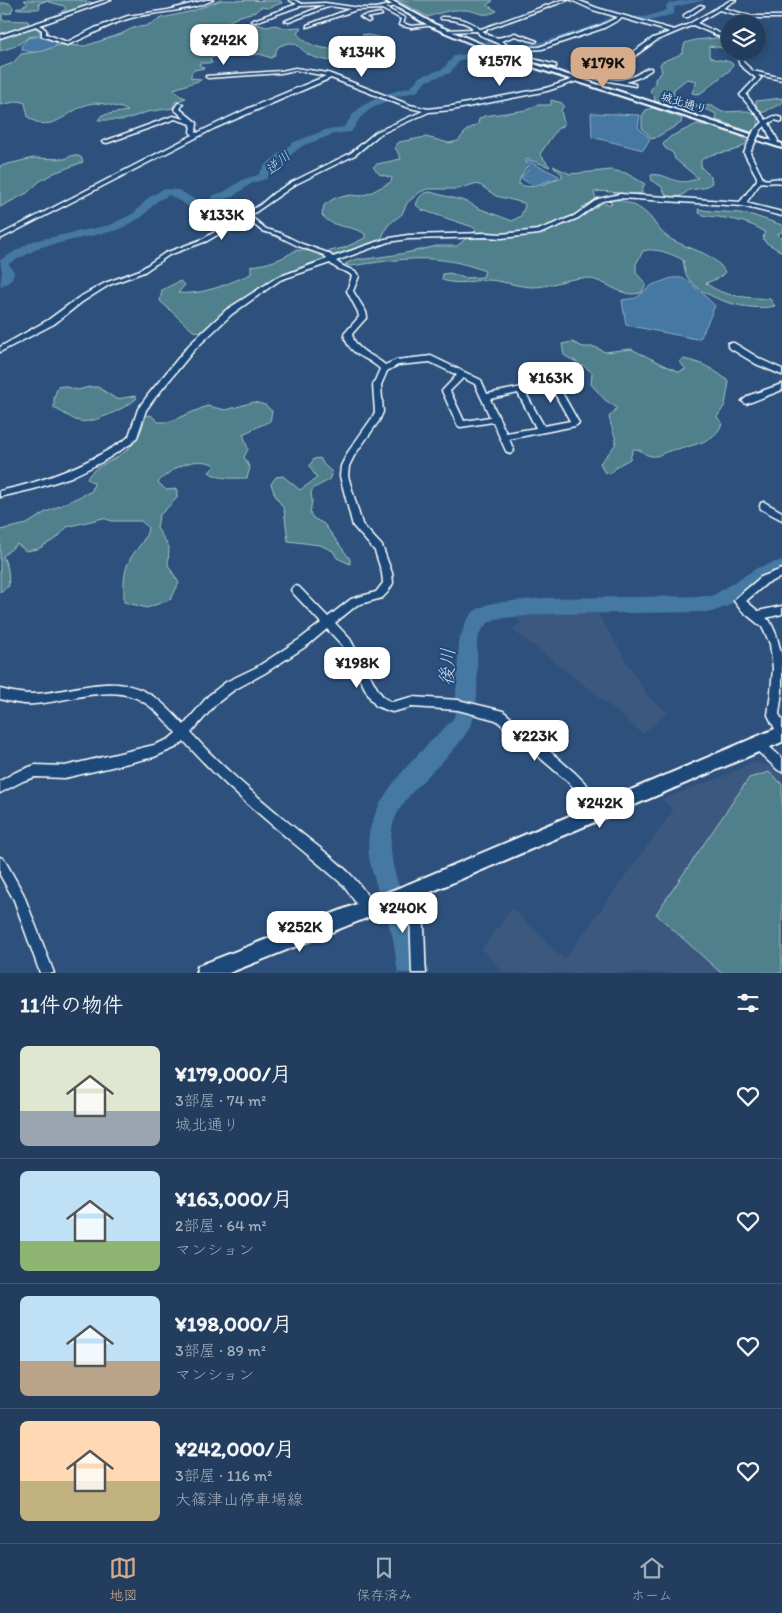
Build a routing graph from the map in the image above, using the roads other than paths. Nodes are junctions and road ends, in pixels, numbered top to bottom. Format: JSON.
{"nodes":[{"id":1,"x":109,"y":0,"type":"edge"},
{"id":2,"x":211,"y":0,"type":"edge"},
{"id":3,"x":291,"y":0,"type":"edge"},
{"id":4,"x":387,"y":0,"type":"edge"},
{"id":5,"x":566,"y":0,"type":"edge"},
{"id":6,"x":573,"y":0,"type":"edge"},
{"id":7,"x":734,"y":0,"type":"edge"},
{"id":8,"x":299,"y":5,"type":"junction"},
{"id":9,"x":330,"y":5,"type":"junction"},
{"id":10,"x":395,"y":5,"type":"junction"},
{"id":11,"x":702,"y":6,"type":"dead end"},
{"id":12,"x":383,"y":8,"type":"junction"},
{"id":13,"x":354,"y":9,"type":"junction"},
{"id":14,"x":720,"y":9,"type":"junction"},
{"id":15,"x":692,"y":12,"type":"junction"},
{"id":16,"x":393,"y":13,"type":"junction"},
{"id":17,"x":686,"y":16,"type":"dead end"},
{"id":18,"x":706,"y":16,"type":"junction"},
{"id":19,"x":621,"y":17,"type":"junction"},
{"id":20,"x":782,"y":17,"type":"edge"},
{"id":21,"x":444,"y":18,"type":"dead end"},
{"id":22,"x":253,"y":21,"type":"dead end"},
{"id":23,"x":287,"y":21,"type":"dead end"},
{"id":24,"x":368,"y":22,"type":"dead end"},
{"id":25,"x":36,"y":24,"type":"junction"},
{"id":26,"x":694,"y":24,"type":"junction"},
{"id":27,"x":432,"y":25,"type":"junction"},
{"id":28,"x":309,"y":26,"type":"dead end"},
{"id":29,"x":444,"y":31,"type":"junction"},
{"id":30,"x":479,"y":31,"type":"junction"},
{"id":31,"x":673,"y":31,"type":"junction"},
{"id":32,"x":721,"y":36,"type":"edge"},
{"id":33,"x":0,"y":37,"type":"edge"},
{"id":34,"x":496,"y":40,"type":"junction"},
{"id":35,"x":534,"y":41,"type":"dead end"},
{"id":36,"x":510,"y":50,"type":"junction"},
{"id":37,"x":741,"y":60,"type":"edge"},
{"id":38,"x":554,"y":66,"type":"dead end"},
{"id":39,"x":648,"y":69,"type":"dead end"},
{"id":40,"x":753,"y":72,"type":"junction"},
{"id":41,"x":331,"y":76,"type":"junction"},
{"id":42,"x":590,"y":76,"type":"junction"},
{"id":43,"x":208,"y":77,"type":"dead end"},
{"id":44,"x":782,"y":79,"type":"edge"},
{"id":45,"x":575,"y":80,"type":"junction"},
{"id":46,"x":620,"y":82,"type":"junction"},
{"id":47,"x":633,"y":85,"type":"dead end"},
{"id":48,"x":180,"y":104,"type":"dead end"},
{"id":49,"x":428,"y":110,"type":"junction"},
{"id":50,"x":782,"y":113,"type":"edge"},
{"id":51,"x":774,"y":118,"type":"junction"},
{"id":52,"x":782,"y":120,"type":"edge"},
{"id":53,"x":194,"y":122,"type":"junction"},
{"id":54,"x":766,"y":123,"type":"junction"},
{"id":55,"x":196,"y":135,"type":"junction"},
{"id":56,"x":105,"y":142,"type":"dead end"},
{"id":57,"x":774,"y":143,"type":"junction"},
{"id":58,"x":782,"y":146,"type":"edge"},
{"id":59,"x":760,"y":180,"type":"junction"},
{"id":60,"x":782,"y":181,"type":"edge"},
{"id":61,"x":742,"y":204,"type":"junction"},
{"id":62,"x":782,"y":214,"type":"edge"},
{"id":63,"x":246,"y":216,"type":"junction"},
{"id":64,"x":0,"y":237,"type":"edge"},
{"id":65,"x":333,"y":259,"type":"junction"},
{"id":66,"x":731,"y":345,"type":"dead end"},
{"id":67,"x":0,"y":350,"type":"edge"},
{"id":68,"x":384,"y":369,"type":"junction"},
{"id":69,"x":782,"y":372,"type":"edge"},
{"id":70,"x":462,"y":374,"type":"junction"},
{"id":71,"x":782,"y":387,"type":"edge"},
{"id":72,"x":520,"y":390,"type":"junction"},
{"id":73,"x":485,"y":397,"type":"junction"},
{"id":74,"x":746,"y":401,"type":"dead end"},
{"id":75,"x":495,"y":419,"type":"junction"},
{"id":76,"x":541,"y":429,"type":"junction"},
{"id":77,"x":503,"y":437,"type":"junction"},
{"id":78,"x":510,"y":451,"type":"dead end"},
{"id":79,"x":0,"y":494,"type":"edge"},
{"id":80,"x":764,"y":506,"type":"dead end"},
{"id":81,"x":782,"y":516,"type":"edge"},
{"id":82,"x":782,"y":572,"type":"edge"},
{"id":83,"x":296,"y":590,"type":"dead end"},
{"id":84,"x":782,"y":610,"type":"edge"},
{"id":85,"x":758,"y":618,"type":"junction"},
{"id":86,"x":328,"y":623,"type":"junction"},
{"id":87,"x":0,"y":694,"type":"edge"},
{"id":88,"x":472,"y":708,"type":"joint"},
{"id":89,"x":782,"y":733,"type":"edge"},
{"id":90,"x":183,"y":734,"type":"junction"},
{"id":91,"x":758,"y":744,"type":"junction"},
{"id":92,"x":782,"y":766,"type":"edge"},
{"id":93,"x":0,"y":787,"type":"edge"},
{"id":94,"x":604,"y":810,"type":"junction"},
{"id":95,"x":0,"y":863,"type":"edge"},
{"id":96,"x":409,"y":893,"type":"junction"},
{"id":97,"x":376,"y":906,"type":"junction"},
{"id":98,"x":47,"y":973,"type":"edge"},
{"id":99,"x":205,"y":973,"type":"edge"},
{"id":100,"x":419,"y":973,"type":"edge"}],
"edges":[{"from":1,"to":25,"type":"street"},
{"from":2,"to":25,"type":"street"},
{"from":3,"to":8,"type":"street"},
{"from":4,"to":10,"type":"street","name":"城北通り"},
{"from":5,"to":30,"type":"street"},
{"from":6,"to":19,"type":"street"},
{"from":7,"to":14,"type":"street"},
{"from":8,"to":9,"type":"street"},
{"from":8,"to":22,"type":"street"},
{"from":9,"to":13,"type":"street"},
{"from":9,"to":23,"type":"street"},
{"from":10,"to":12,"type":"street"},
{"from":10,"to":27,"type":"street","name":"城北通り"},
{"from":11,"to":15,"type":"street"},
{"from":12,"to":13,"type":"street"},
{"from":12,"to":16,"type":"street"},
{"from":13,"to":28,"type":"street"},
{"from":14,"to":18,"type":"street"},
{"from":14,"to":20,"type":"street"},
{"from":15,"to":17,"type":"street"},
{"from":15,"to":18,"type":"street"},
{"from":16,"to":24,"type":"street"},
{"from":16,"to":27,"type":"street"},
{"from":18,"to":26,"type":"street"},
{"from":19,"to":31,"type":"street"},
{"from":19,"to":36,"type":"street"},
{"from":21,"to":30,"type":"street"},
{"from":25,"to":33,"type":"street"},
{"from":26,"to":31,"type":"street"},
{"from":26,"to":32,"type":"street"},
{"from":27,"to":29,"type":"street","name":"城北通り"},
{"from":29,"to":30,"type":"street"},
{"from":29,"to":45,"type":"street","name":"城北通り"},
{"from":30,"to":34,"type":"street"},
{"from":31,"to":42,"type":"street"},
{"from":34,"to":35,"type":"street"},
{"from":34,"to":36,"type":"street"},
{"from":36,"to":38,"type":"street"},
{"from":37,"to":40,"type":"street"},
{"from":39,"to":46,"type":"street"},
{"from":40,"to":44,"type":"street"},
{"from":40,"to":54,"type":"street"},
{"from":41,"to":43,"type":"street"},
{"from":41,"to":49,"type":"street"},
{"from":41,"to":55,"type":"street"},
{"from":42,"to":45,"type":"street"},
{"from":42,"to":46,"type":"street"},
{"from":45,"to":49,"type":"street"},
{"from":45,"to":57,"type":"street","name":"城北通り"},
{"from":46,"to":47,"type":"street"},
{"from":48,"to":53,"type":"street"},
{"from":49,"to":63,"type":"street"},
{"from":50,"to":51,"type":"street"},
{"from":51,"to":52,"type":"street"},
{"from":51,"to":54,"type":"street"},
{"from":53,"to":55,"type":"street"},
{"from":53,"to":56,"type":"street"},
{"from":54,"to":57,"type":"street"},
{"from":54,"to":59,"type":"street","bridge":true},
{"from":55,"to":64,"type":"street"},
{"from":57,"to":58,"type":"street","name":"城北通り"},
{"from":59,"to":60,"type":"street"},
{"from":59,"to":61,"type":"street"},
{"from":61,"to":62,"type":"street"},
{"from":61,"to":65,"type":"street"},
{"from":63,"to":65,"type":"street"},
{"from":63,"to":67,"type":"street"},
{"from":65,"to":68,"type":"street"},
{"from":65,"to":79,"type":"street"},
{"from":66,"to":69,"type":"street"},
{"from":68,"to":70,"type":"street"},
{"from":68,"to":86,"type":"street"},
{"from":70,"to":73,"type":"street"},
{"from":70,"to":75,"type":"street"},
{"from":71,"to":74,"type":"street"},
{"from":72,"to":73,"type":"street"},
{"from":72,"to":76,"type":"street"},
{"from":72,"to":76,"type":"street"},
{"from":73,"to":75,"type":"street"},
{"from":75,"to":77,"type":"street"},
{"from":76,"to":77,"type":"street"},
{"from":77,"to":78,"type":"street"},
{"from":80,"to":81,"type":"street"},
{"from":82,"to":85,"type":"street"},
{"from":83,"to":86,"type":"street"},
{"from":84,"to":85,"type":"street"},
{"from":85,"to":89,"type":"street"},
{"from":86,"to":88,"type":"street"},
{"from":86,"to":90,"type":"street"},
{"from":87,"to":90,"type":"street"},
{"from":88,"to":94,"type":"street"},
{"from":89,"to":91,"type":"main road"},
{"from":90,"to":93,"type":"street"},
{"from":90,"to":97,"type":"street"},
{"from":91,"to":92,"type":"street"},
{"from":91,"to":94,"type":"main road"},
{"from":94,"to":96,"type":"main road"},
{"from":95,"to":98,"type":"street"},
{"from":96,"to":97,"type":"main road"},
{"from":96,"to":100,"type":"street"},
{"from":97,"to":99,"type":"main road"}]}
